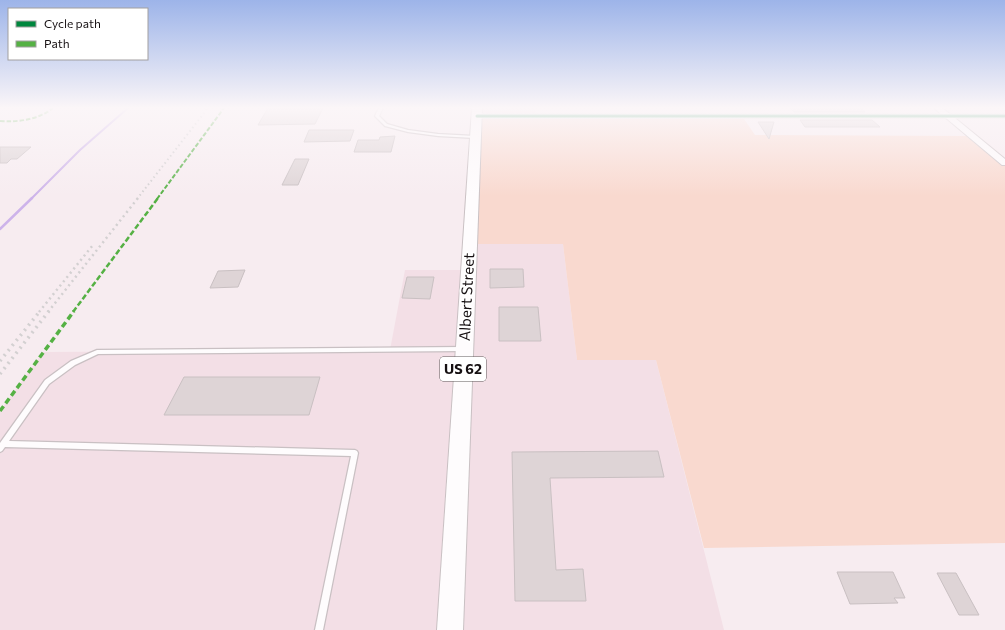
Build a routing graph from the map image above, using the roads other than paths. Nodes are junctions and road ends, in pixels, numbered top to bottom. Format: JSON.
{"nodes":[{"id":1,"x":476,"y":137,"type":"edge"},
{"id":2,"x":974,"y":137,"type":"edge"},
{"id":3,"x":1005,"y":163,"type":"edge"},
{"id":4,"x":464,"y":349,"type":"junction"},
{"id":5,"x":2,"y":446,"type":"edge"},
{"id":6,"x":319,"y":630,"type":"edge"},
{"id":7,"x":450,"y":630,"type":"edge"}],
"edges":[{"from":1,"to":4,"type":"main road","name":"Albert Street","number":"US 62"},
{"from":2,"to":3,"type":"street"},
{"from":4,"to":5,"type":"lane"},
{"from":4,"to":7,"type":"main road","name":"Albert Street","number":"US 62"},
{"from":5,"to":6,"type":"lane"}]}
